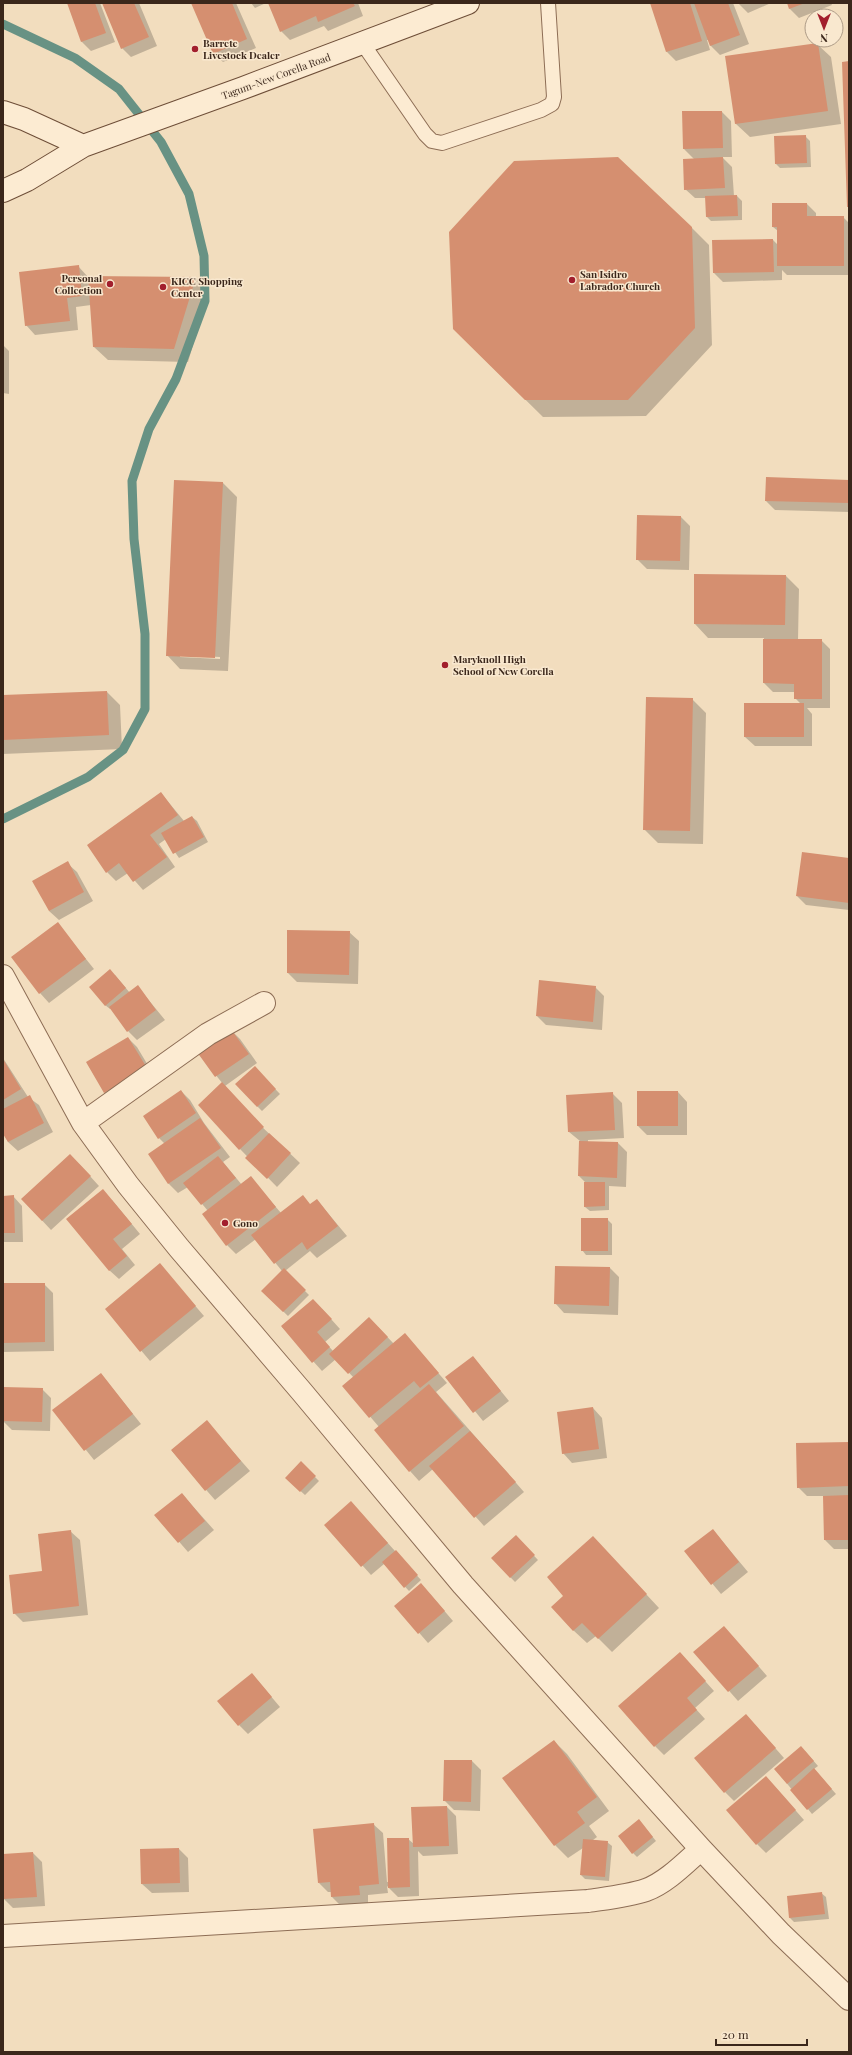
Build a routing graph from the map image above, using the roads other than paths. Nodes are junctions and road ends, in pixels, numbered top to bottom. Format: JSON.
{"nodes":[{"id":1,"x":468,"y":3,"type":"edge"},
{"id":2,"x":548,"y":3,"type":"edge"},
{"id":3,"x":363,"y":44,"type":"junction"},
{"id":4,"x":3,"y":112,"type":"edge"},
{"id":5,"x":83,"y":146,"type":"junction"},
{"id":6,"x":3,"y":191,"type":"edge"},
{"id":7,"x":4,"y":981,"type":"edge"},
{"id":8,"x":264,"y":1003,"type":"dead end"},
{"id":9,"x":83,"y":1123,"type":"junction"},
{"id":10,"x":701,"y":1849,"type":"junction"},
{"id":11,"x":3,"y":1936,"type":"edge"},
{"id":12,"x":849,"y":1999,"type":"edge"}],
"edges":[{"from":1,"to":3,"type":"street","name":"Tagum-New Corella Road"},
{"from":2,"to":3,"type":"lane"},
{"from":3,"to":5,"type":"street","name":"Tagum-New Corella Road"},
{"from":4,"to":5,"type":"street"},
{"from":5,"to":6,"type":"street","name":"Tagum-New Corella Road"},
{"from":7,"to":9,"type":"street"},
{"from":8,"to":9,"type":"street"},
{"from":9,"to":10,"type":"street"},
{"from":10,"to":11,"type":"street"},
{"from":10,"to":12,"type":"street"}]}
